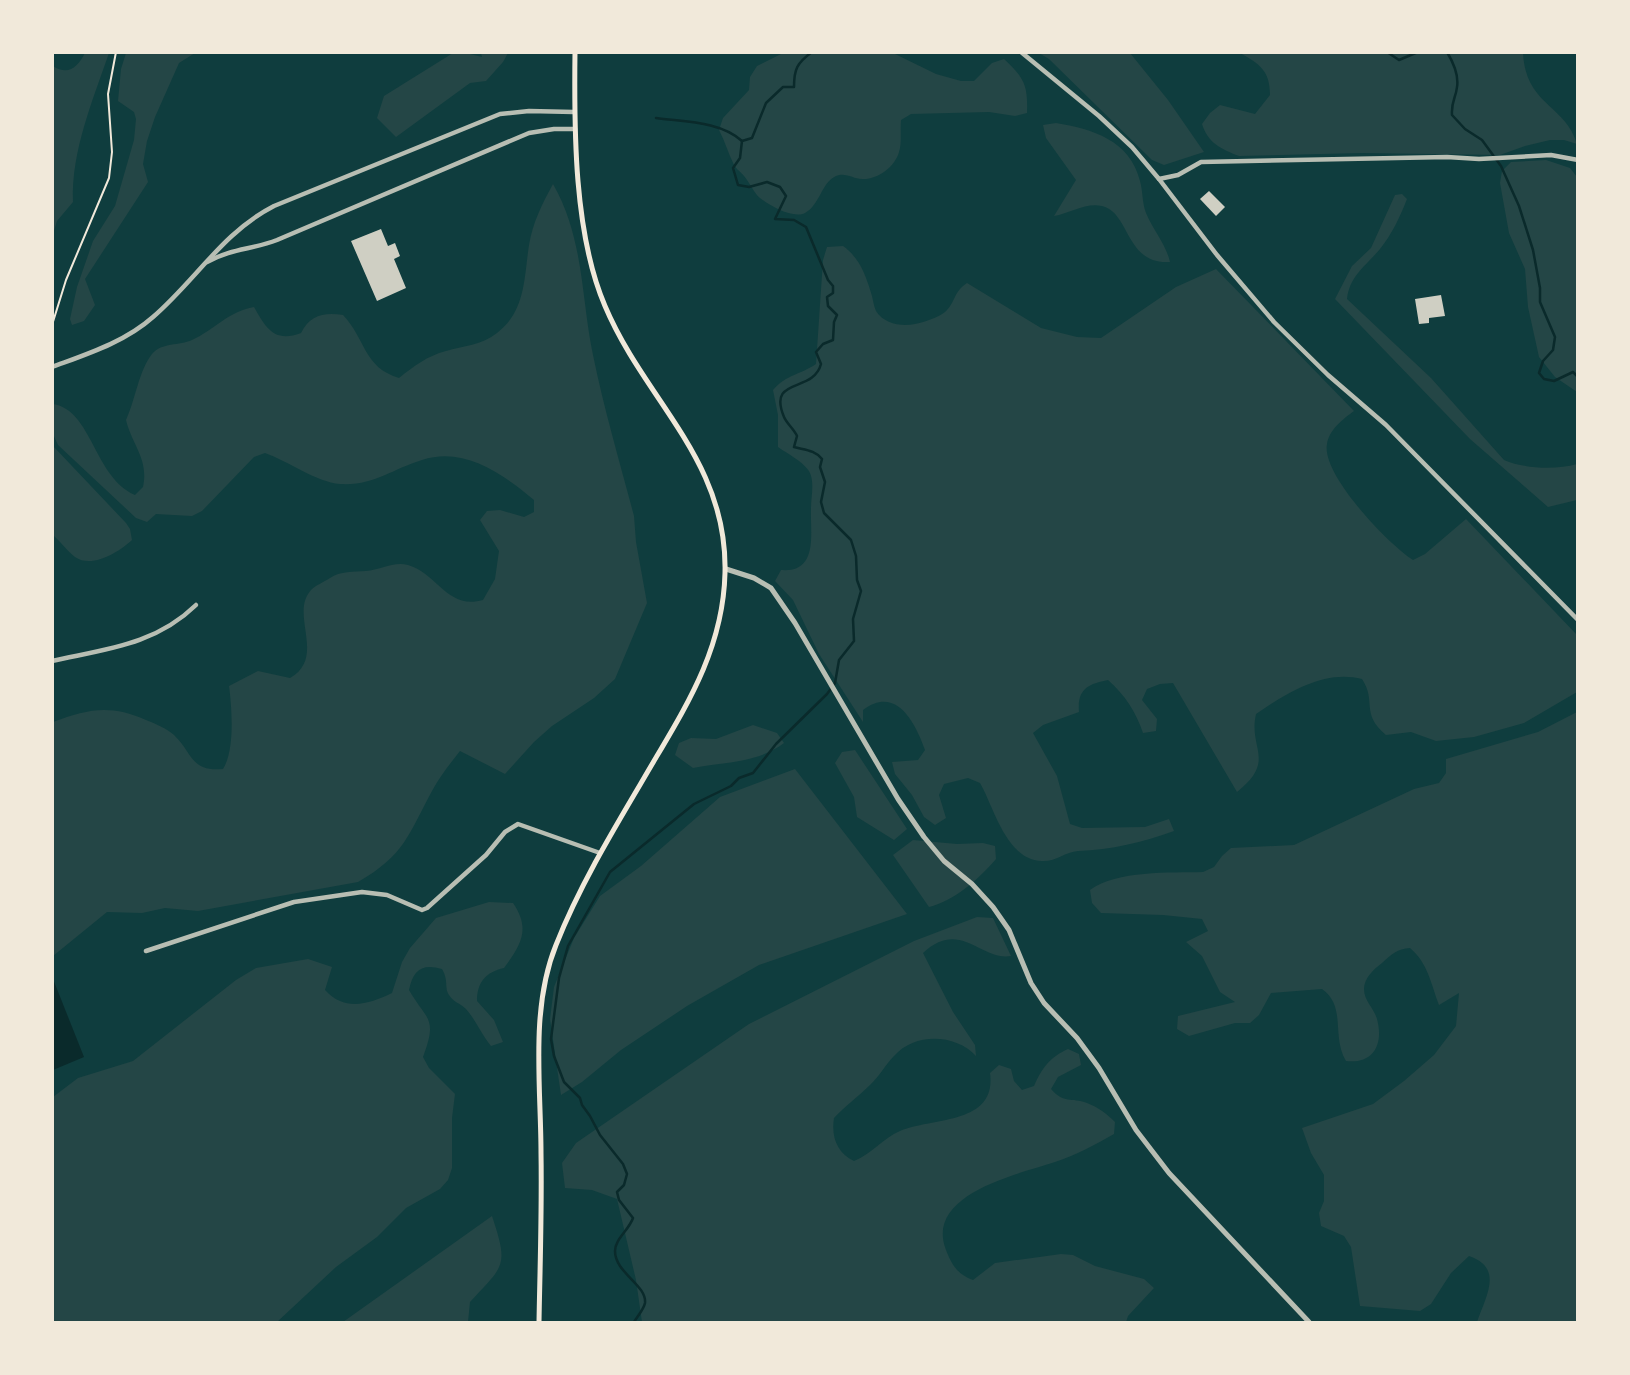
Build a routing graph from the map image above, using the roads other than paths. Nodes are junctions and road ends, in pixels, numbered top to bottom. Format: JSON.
{"nodes":[{"id":1,"x":575,"y":52,"type":"edge"},
{"id":2,"x":1021,"y":52,"type":"edge"},
{"id":3,"x":574,"y":112,"type":"junction"},
{"id":4,"x":575,"y":129,"type":"junction"},
{"id":5,"x":1577,"y":160,"type":"edge"},
{"id":6,"x":1159,"y":179,"type":"junction"},
{"id":7,"x":204,"y":265,"type":"junction"},
{"id":8,"x":52,"y":367,"type":"edge"},
{"id":9,"x":726,"y":569,"type":"junction"},
{"id":10,"x":196,"y":605,"type":"dead end"},
{"id":11,"x":1577,"y":620,"type":"edge"},
{"id":12,"x":52,"y":661,"type":"edge"},
{"id":13,"x":600,"y":853,"type":"junction"},
{"id":14,"x":146,"y":951,"type":"dead end"},
{"id":15,"x":540,"y":1322,"type":"edge"},
{"id":16,"x":1309,"y":1322,"type":"edge"}],
"edges":[{"from":1,"to":3,"type":"main road"},
{"from":2,"to":6,"type":"street"},
{"from":3,"to":4,"type":"main road"},
{"from":3,"to":7,"type":"street"},
{"from":4,"to":7,"type":"street"},
{"from":4,"to":9,"type":"main road"},
{"from":5,"to":6,"type":"street"},
{"from":6,"to":11,"type":"street"},
{"from":7,"to":8,"type":"street"},
{"from":9,"to":13,"type":"main road"},
{"from":9,"to":16,"type":"street"},
{"from":10,"to":12,"type":"street"},
{"from":13,"to":14,"type":"street"},
{"from":13,"to":15,"type":"main road"}]}
